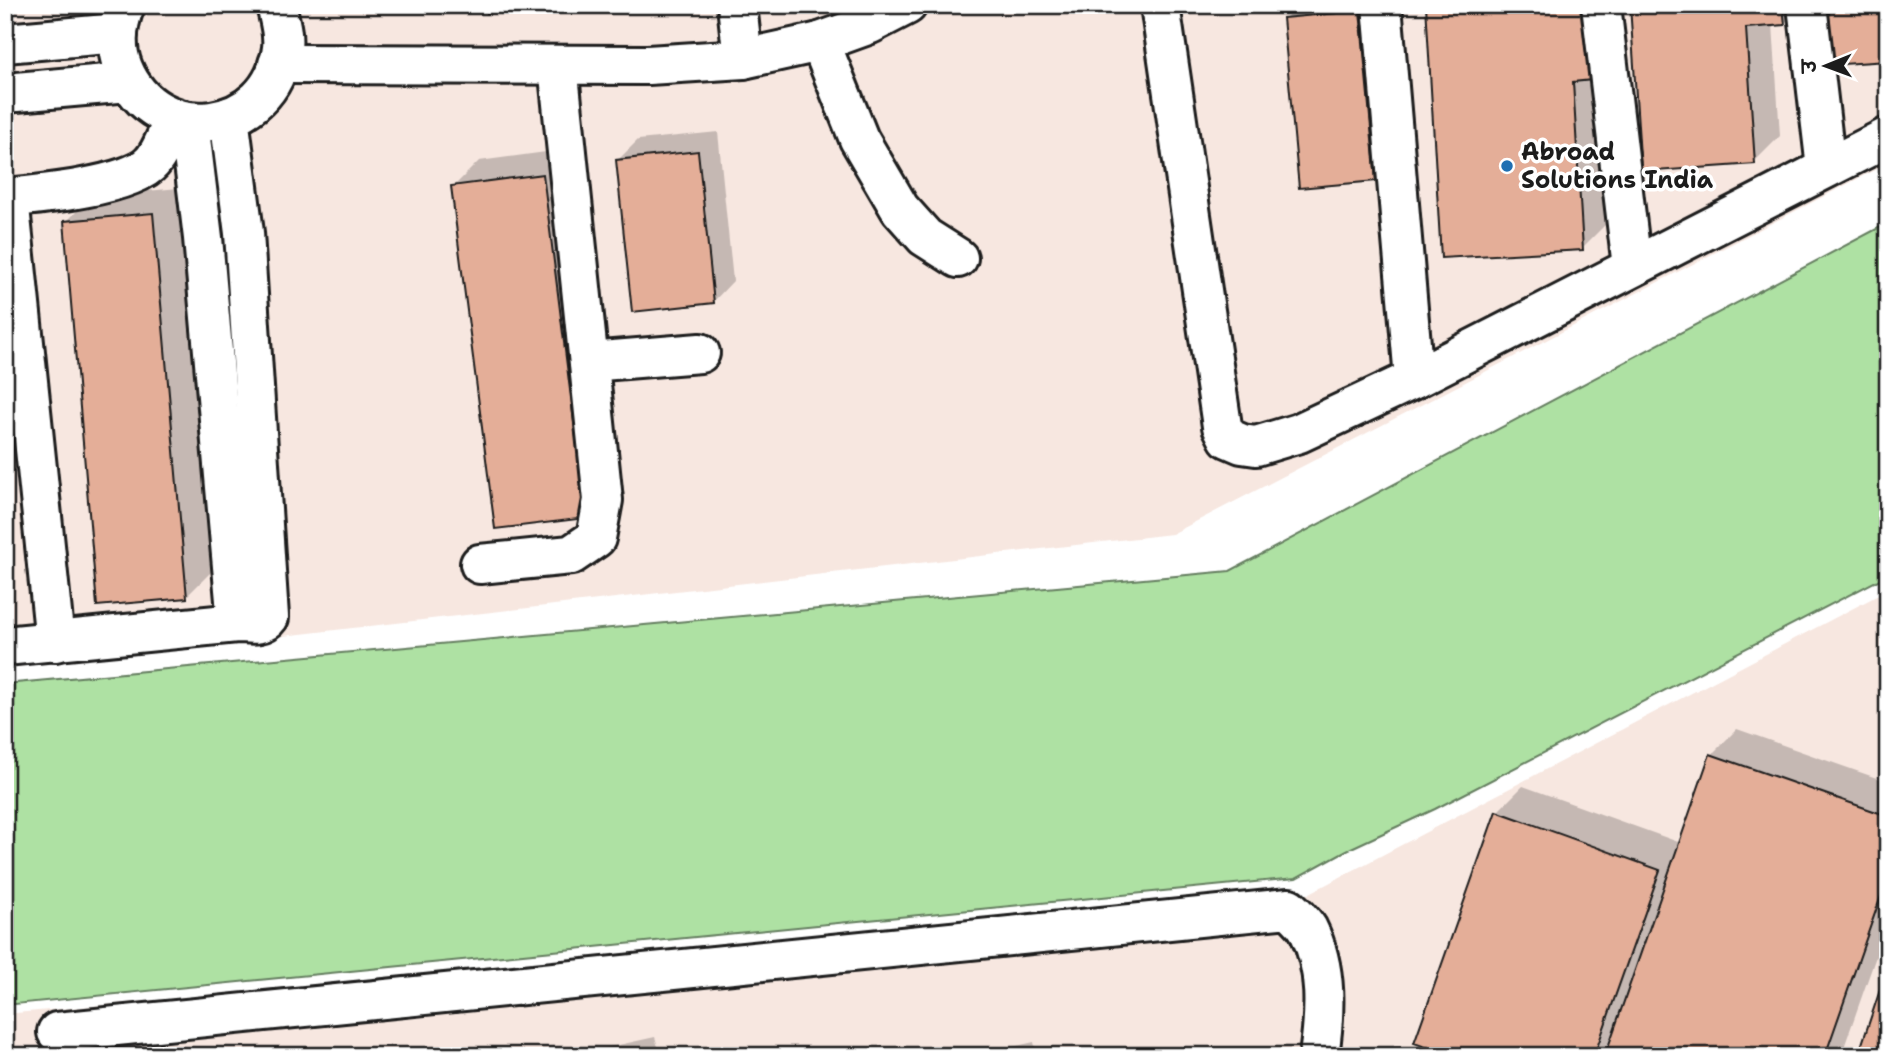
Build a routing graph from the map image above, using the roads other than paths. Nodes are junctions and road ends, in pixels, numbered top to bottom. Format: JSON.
{"nodes":[{"id":1,"x":275,"y":5,"type":"edge"},
{"id":2,"x":737,"y":5,"type":"edge"},
{"id":3,"x":907,"y":5,"type":"edge"},
{"id":4,"x":1160,"y":5,"type":"edge"},
{"id":5,"x":1382,"y":5,"type":"edge"},
{"id":6,"x":1601,"y":5,"type":"edge"},
{"id":7,"x":1807,"y":5,"type":"edge"},
{"id":8,"x":121,"y":19,"type":"edge"},
{"id":9,"x":820,"y":42,"type":"junction"},
{"id":10,"x":5,"y":43,"type":"edge"},
{"id":11,"x":743,"y":59,"type":"junction"},
{"id":12,"x":278,"y":64,"type":"junction"},
{"id":13,"x":558,"y":65,"type":"junction"},
{"id":14,"x":129,"y":82,"type":"junction"},
{"id":15,"x":5,"y":93,"type":"edge"},
{"id":16,"x":229,"y":117,"type":"junction"},
{"id":17,"x":182,"y":120,"type":"junction"},
{"id":18,"x":1888,"y":137,"type":"edge"},
{"id":19,"x":1826,"y":168,"type":"junction"},
{"id":20,"x":7,"y":198,"type":"edge"},
{"id":21,"x":958,"y":258,"type":"dead end"},
{"id":22,"x":1632,"y":267,"type":"junction"},
{"id":23,"x":700,"y":352,"type":"dead end"},
{"id":24,"x":589,"y":362,"type":"junction"},
{"id":25,"x":1414,"y":379,"type":"junction"},
{"id":26,"x":480,"y":564,"type":"dead end"},
{"id":27,"x":253,"y":618,"type":"junction"},
{"id":28,"x":55,"y":642,"type":"junction"},
{"id":29,"x":5,"y":646,"type":"edge"},
{"id":30,"x":57,"y":1032,"type":"dead end"},
{"id":31,"x":1319,"y":1056,"type":"edge"}],
"edges":[{"from":1,"to":12,"type":"lane"},
{"from":2,"to":11,"type":"lane"},
{"from":3,"to":9,"type":"lane"},
{"from":4,"to":25,"type":"lane"},
{"from":5,"to":25,"type":"lane"},
{"from":6,"to":22,"type":"lane"},
{"from":7,"to":19,"type":"lane"},
{"from":8,"to":10,"type":"lane"},
{"from":8,"to":14,"type":"lane"},
{"from":9,"to":11,"type":"lane"},
{"from":9,"to":21,"type":"lane"},
{"from":11,"to":13,"type":"lane"},
{"from":12,"to":13,"type":"lane"},
{"from":12,"to":16,"type":"lane"},
{"from":13,"to":24,"type":"lane"},
{"from":14,"to":15,"type":"lane"},
{"from":14,"to":17,"type":"lane"},
{"from":16,"to":17,"type":"lane"},
{"from":16,"to":27,"type":"lane"},
{"from":17,"to":20,"type":"lane"},
{"from":17,"to":27,"type":"lane"},
{"from":18,"to":19,"type":"lane"},
{"from":19,"to":22,"type":"lane"},
{"from":20,"to":28,"type":"lane"},
{"from":22,"to":25,"type":"lane"},
{"from":23,"to":24,"type":"lane"},
{"from":24,"to":26,"type":"lane"},
{"from":27,"to":28,"type":"lane"},
{"from":28,"to":29,"type":"lane"},
{"from":30,"to":31,"type":"lane"}]}
